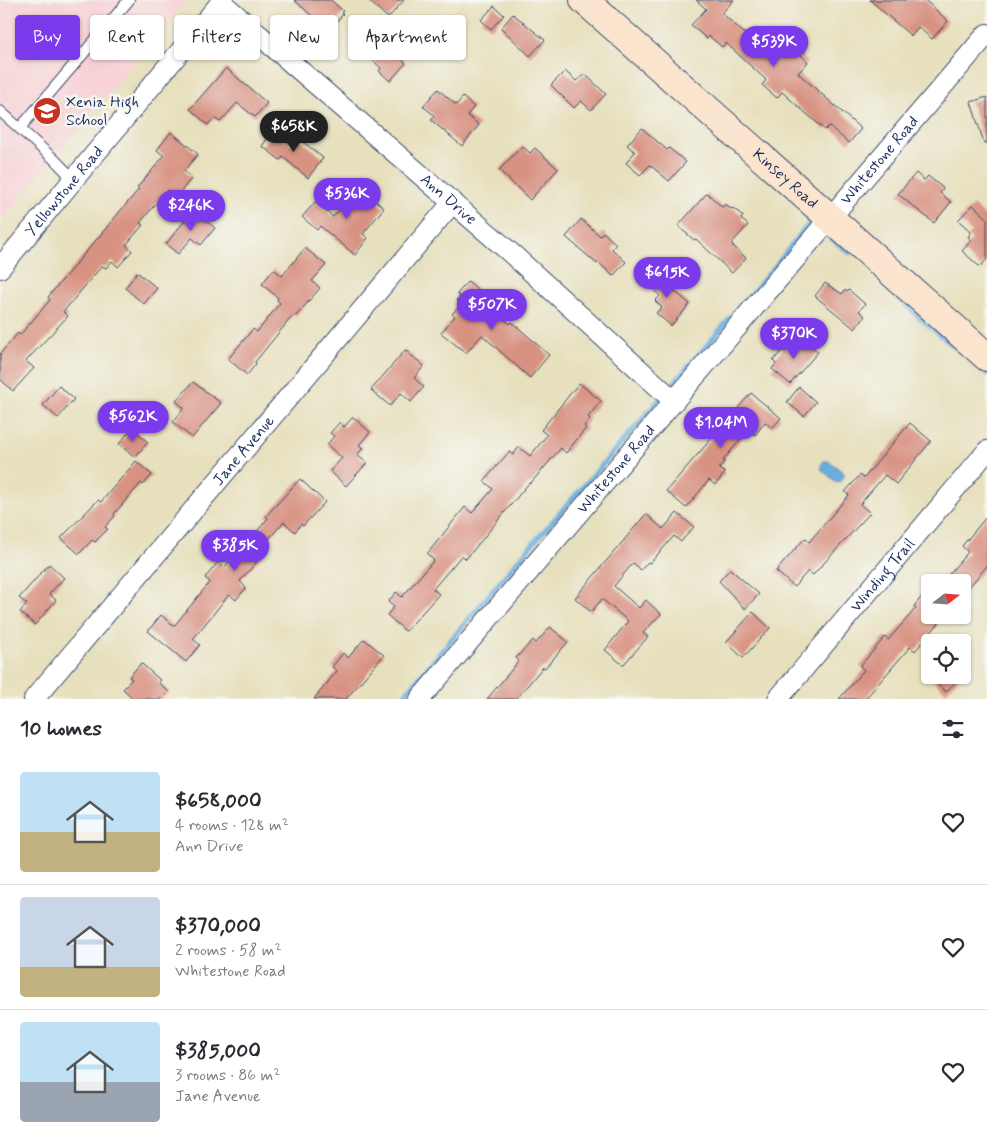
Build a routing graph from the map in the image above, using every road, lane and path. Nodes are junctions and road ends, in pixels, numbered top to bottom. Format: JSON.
{"nodes":[{"id":1,"x":129,"y":0,"type":"edge"},
{"id":2,"x":584,"y":0,"type":"edge"},
{"id":3,"x":221,"y":1,"type":"edge"},
{"id":4,"x":987,"y":34,"type":"edge"},
{"id":5,"x":0,"y":111,"type":"edge"},
{"id":6,"x":20,"y":128,"type":"junction"},
{"id":7,"x":74,"y":180,"type":"junction"},
{"id":8,"x":453,"y":202,"type":"junction"},
{"id":9,"x":831,"y":218,"type":"junction"},
{"id":10,"x":0,"y":268,"type":"edge"},
{"id":11,"x":987,"y":357,"type":"edge"},
{"id":12,"x":674,"y":401,"type":"junction"},
{"id":13,"x":987,"y":451,"type":"edge"},
{"id":14,"x":34,"y":699,"type":"edge"},
{"id":15,"x":420,"y":699,"type":"edge"},
{"id":16,"x":778,"y":699,"type":"edge"}],
"edges":[{"from":1,"to":6,"type":"lane"},
{"from":2,"to":9,"type":"street","name":"Kinsey Road"},
{"from":3,"to":7,"type":"street","name":"Yellowstone Road"},
{"from":3,"to":8,"type":"street","name":"Ann Drive"},
{"from":4,"to":9,"type":"street","name":"Whitestone Road"},
{"from":5,"to":6,"type":"lane"},
{"from":6,"to":7,"type":"lane"},
{"from":7,"to":10,"type":"street","name":"Yellowstone Road"},
{"from":8,"to":12,"type":"street","name":"Ann Drive"},
{"from":8,"to":14,"type":"street","name":"Jane Avenue"},
{"from":9,"to":11,"type":"street","name":"Kinsey Road"},
{"from":9,"to":12,"type":"street","name":"Whitestone Road"},
{"from":12,"to":15,"type":"street","name":"Whitestone Road"},
{"from":13,"to":16,"type":"street","name":"Winding Trail"}]}
